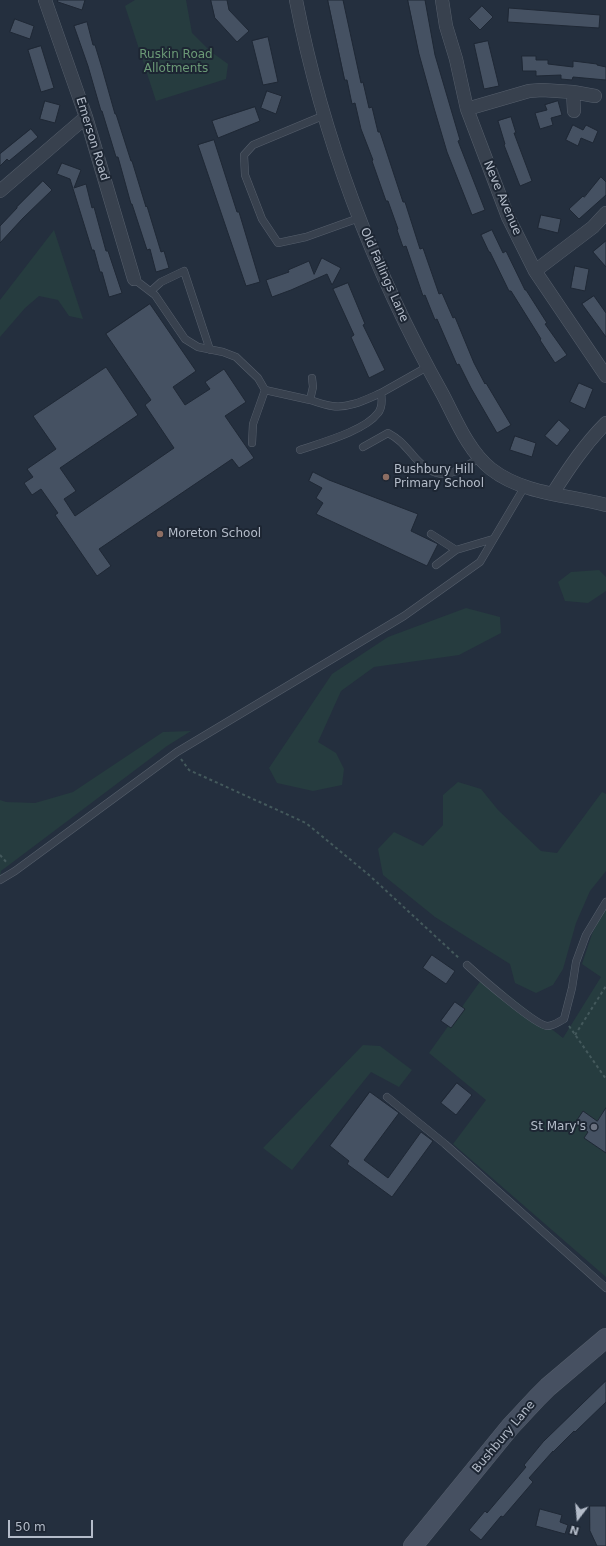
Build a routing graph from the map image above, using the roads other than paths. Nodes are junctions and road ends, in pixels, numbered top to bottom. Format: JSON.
{"nodes":[{"id":1,"x":45,"y":0,"type":"edge"},
{"id":2,"x":296,"y":0,"type":"edge"},
{"id":3,"x":442,"y":0,"type":"edge"},
{"id":4,"x":573,"y":92,"type":"junction"},
{"id":5,"x":596,"y":96,"type":"dead end"},
{"id":6,"x":467,"y":109,"type":"junction"},
{"id":7,"x":574,"y":111,"type":"dead end"},
{"id":8,"x":325,"y":115,"type":"junction"},
{"id":9,"x":86,"y":117,"type":"junction"},
{"id":10,"x":0,"y":191,"type":"edge"},
{"id":11,"x":606,"y":213,"type":"edge"},
{"id":12,"x":359,"y":218,"type":"junction"},
{"id":13,"x":535,"y":271,"type":"junction"},
{"id":14,"x":134,"y":279,"type":"joint"},
{"id":15,"x":151,"y":291,"type":"junction"},
{"id":16,"x":210,"y":350,"type":"junction"},
{"id":17,"x":427,"y":367,"type":"junction"},
{"id":18,"x":606,"y":376,"type":"edge"},
{"id":19,"x":312,"y":378,"type":"dead end"},
{"id":20,"x":265,"y":390,"type":"junction"},
{"id":21,"x":381,"y":392,"type":"junction"},
{"id":22,"x":310,"y":400,"type":"junction"},
{"id":23,"x":606,"y":423,"type":"edge"},
{"id":24,"x":252,"y":443,"type":"dead end"},
{"id":25,"x":363,"y":447,"type":"dead end"},
{"id":26,"x":300,"y":450,"type":"dead end"},
{"id":27,"x":479,"y":458,"type":"junction"},
{"id":28,"x":525,"y":486,"type":"junction"},
{"id":29,"x":553,"y":493,"type":"junction"},
{"id":30,"x":606,"y":504,"type":"edge"},
{"id":31,"x":431,"y":534,"type":"dead end"},
{"id":32,"x":494,"y":539,"type":"junction"},
{"id":33,"x":456,"y":550,"type":"junction"},
{"id":34,"x":436,"y":564,"type":"dead end"},
{"id":35,"x":0,"y":880,"type":"edge"},
{"id":36,"x":606,"y":902,"type":"edge"},
{"id":37,"x":467,"y":966,"type":"road end"},
{"id":38,"x":387,"y":1097,"type":"dead end"},
{"id":39,"x":606,"y":1288,"type":"edge"},
{"id":40,"x":606,"y":1338,"type":"edge"},
{"id":41,"x":413,"y":1546,"type":"edge"}],
"edges":[{"from":1,"to":9,"type":"street","name":"Emerson Road"},
{"from":2,"to":8,"type":"street","name":"Old Fallings Lane"},
{"from":3,"to":6,"type":"street","name":"Neve Avenue"},
{"from":4,"to":5,"type":"street"},
{"from":4,"to":6,"type":"street"},
{"from":4,"to":7,"type":"street"},
{"from":6,"to":13,"type":"street","name":"Neve Avenue"},
{"from":8,"to":12,"type":"street","name":"Old Fallings Lane"},
{"from":8,"to":12,"type":"lane"},
{"from":9,"to":10,"type":"street"},
{"from":9,"to":14,"type":"street","name":"Emerson Road"},
{"from":11,"to":13,"type":"street"},
{"from":12,"to":17,"type":"street","name":"Old Fallings Lane"},
{"from":13,"to":18,"type":"street","name":"Neve Avenue"},
{"from":14,"to":15,"type":"lane"},
{"from":15,"to":16,"type":"lane"},
{"from":15,"to":16,"type":"lane"},
{"from":16,"to":20,"type":"lane"},
{"from":17,"to":21,"type":"lane"},
{"from":17,"to":27,"type":"street","name":"Old Fallings Lane"},
{"from":19,"to":22,"type":"lane"},
{"from":20,"to":22,"type":"lane"},
{"from":20,"to":24,"type":"lane"},
{"from":21,"to":22,"type":"lane"},
{"from":21,"to":26,"type":"lane"},
{"from":23,"to":29,"type":"street"},
{"from":25,"to":27,"type":"lane"},
{"from":27,"to":28,"type":"street","name":"Old Fallings Lane"},
{"from":28,"to":29,"type":"street","name":"Old Fallings Lane"},
{"from":28,"to":32,"type":"lane"},
{"from":29,"to":30,"type":"street","name":"Old Fallings Lane"},
{"from":31,"to":33,"type":"lane"},
{"from":32,"to":33,"type":"lane"},
{"from":32,"to":35,"type":"lane"},
{"from":33,"to":34,"type":"lane"},
{"from":36,"to":37,"type":"lane"},
{"from":38,"to":39,"type":"lane"},
{"from":40,"to":41,"type":"street","name":"Bushbury Lane"}]}
